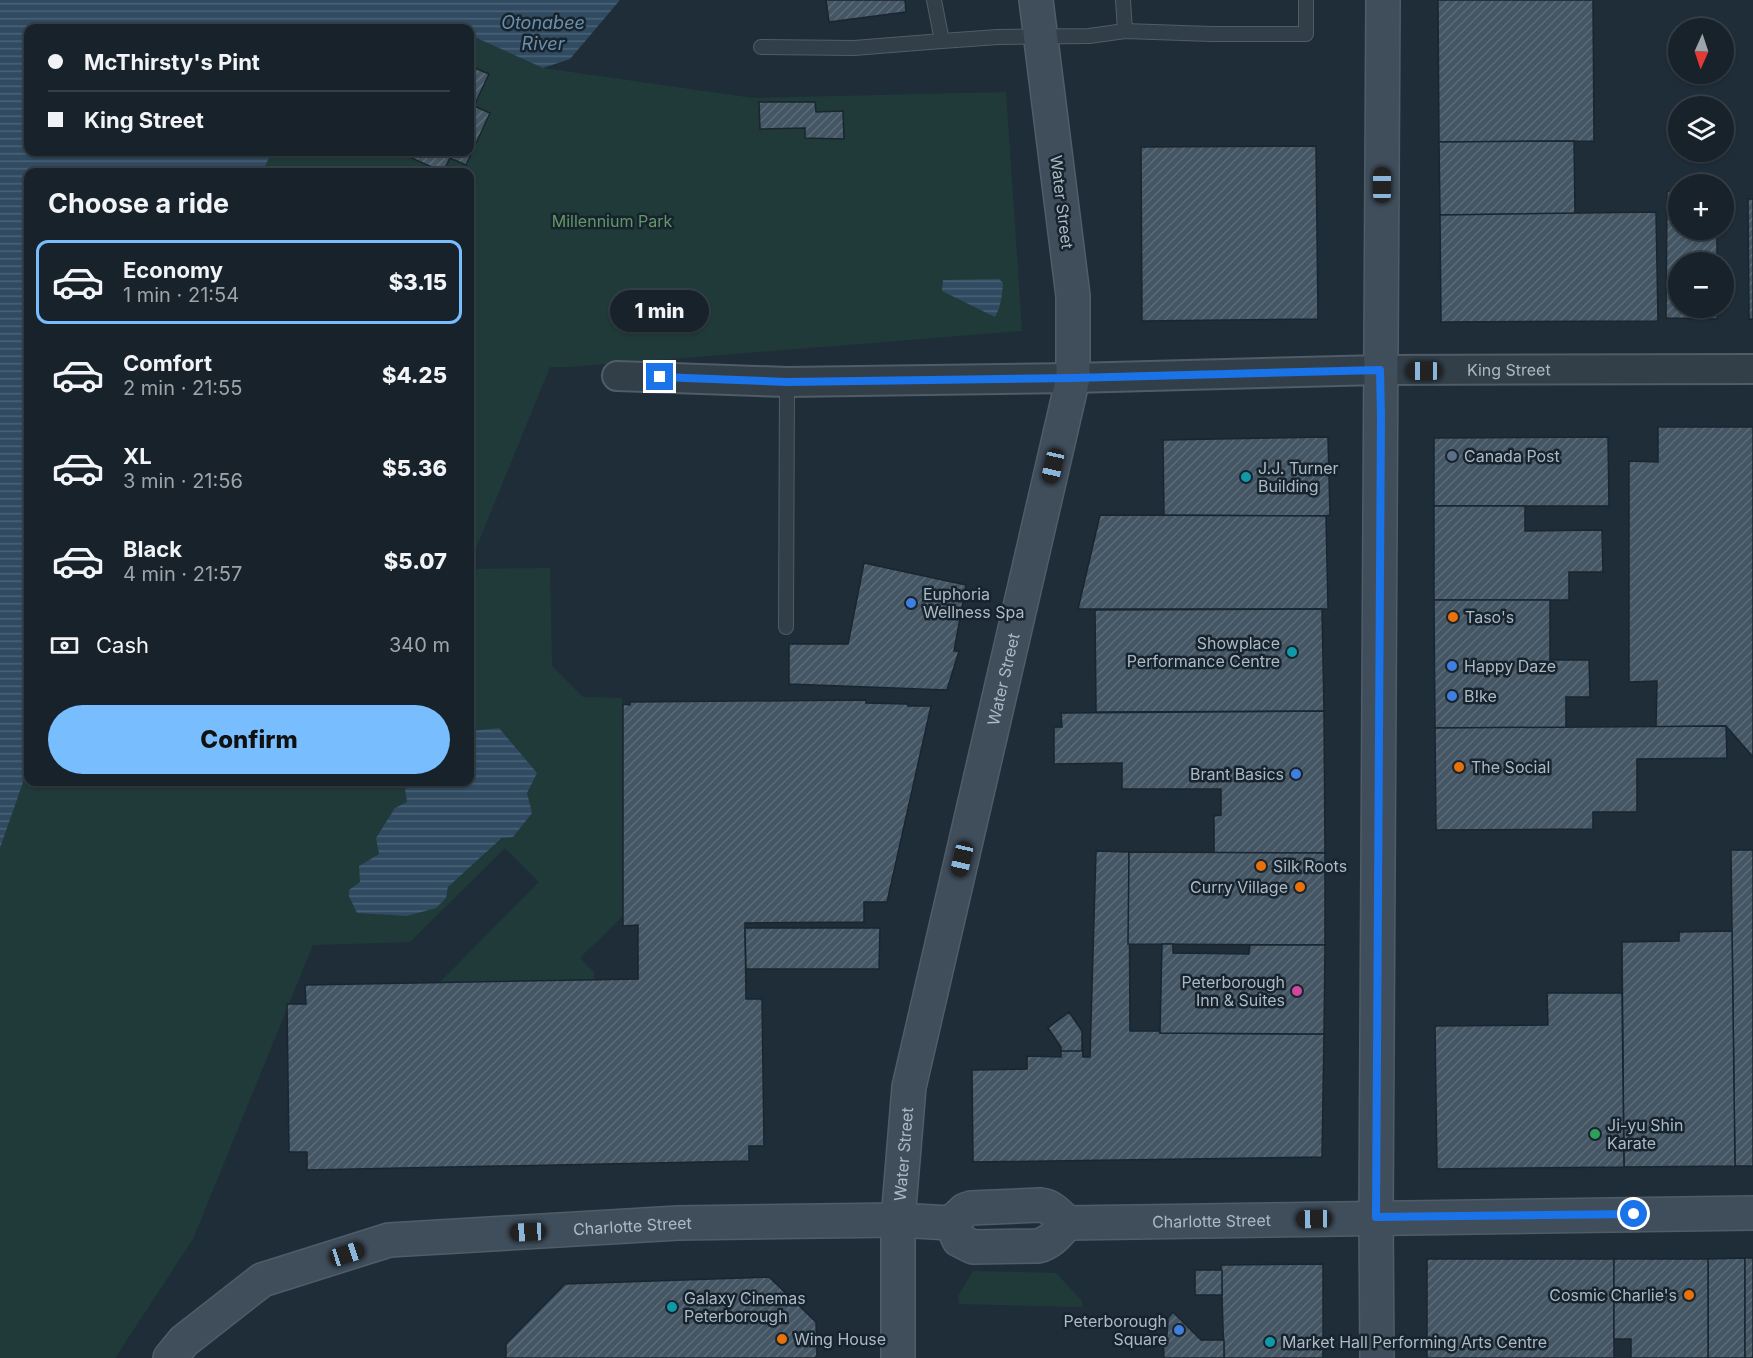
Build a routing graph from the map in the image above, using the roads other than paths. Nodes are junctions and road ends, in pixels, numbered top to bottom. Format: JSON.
{"nodes":[{"id":1,"x":934,"y":0,"type":"edge"},
{"id":2,"x":1036,"y":0,"type":"edge"},
{"id":3,"x":1123,"y":0,"type":"edge"},
{"id":4,"x":1306,"y":0,"type":"edge"},
{"id":5,"x":1383,"y":0,"type":"edge"},
{"id":6,"x":1125,"y":31,"type":"junction"},
{"id":7,"x":1041,"y":37,"type":"junction"},
{"id":8,"x":942,"y":41,"type":"junction"},
{"id":9,"x":761,"y":47,"type":"dead end"},
{"id":10,"x":1753,"y":369,"type":"edge"},
{"id":11,"x":1380,"y":370,"type":"junction"},
{"id":12,"x":617,"y":376,"type":"dead end"},
{"id":13,"x":1073,"y":378,"type":"junction"},
{"id":14,"x":787,"y":382,"type":"junction"},
{"id":15,"x":786,"y":627,"type":"dead end"},
{"id":16,"x":1753,"y":1212,"type":"edge"},
{"id":17,"x":1376,"y":1217,"type":"junction"},
{"id":18,"x":898,"y":1220,"type":"junction"},
{"id":19,"x":170,"y":1358,"type":"edge"},
{"id":20,"x":898,"y":1358,"type":"edge"},
{"id":21,"x":1377,"y":1358,"type":"edge"}],
"edges":[{"from":1,"to":8,"type":"lane"},
{"from":2,"to":7,"type":"main road","name":"Water Street"},
{"from":3,"to":6,"type":"lane"},
{"from":4,"to":6,"type":"lane"},
{"from":5,"to":11,"type":"main road"},
{"from":6,"to":7,"type":"lane"},
{"from":7,"to":8,"type":"lane"},
{"from":7,"to":13,"type":"main road","name":"Water Street"},
{"from":8,"to":9,"type":"lane"},
{"from":10,"to":11,"type":"street","name":"King Street"},
{"from":11,"to":13,"type":"street","name":"King Street"},
{"from":11,"to":17,"type":"main road"},
{"from":12,"to":14,"type":"street","name":"King Street"},
{"from":13,"to":14,"type":"street","name":"King Street"},
{"from":13,"to":18,"type":"main road","name":"Water Street"},
{"from":14,"to":15,"type":"lane"},
{"from":16,"to":17,"type":"main road","name":"Charlotte Street"},
{"from":17,"to":18,"type":"main road","name":"Charlotte Street"},
{"from":17,"to":21,"type":"main road"},
{"from":18,"to":19,"type":"main road","name":"Charlotte Street"},
{"from":18,"to":20,"type":"main road","name":"Water Street"}]}
